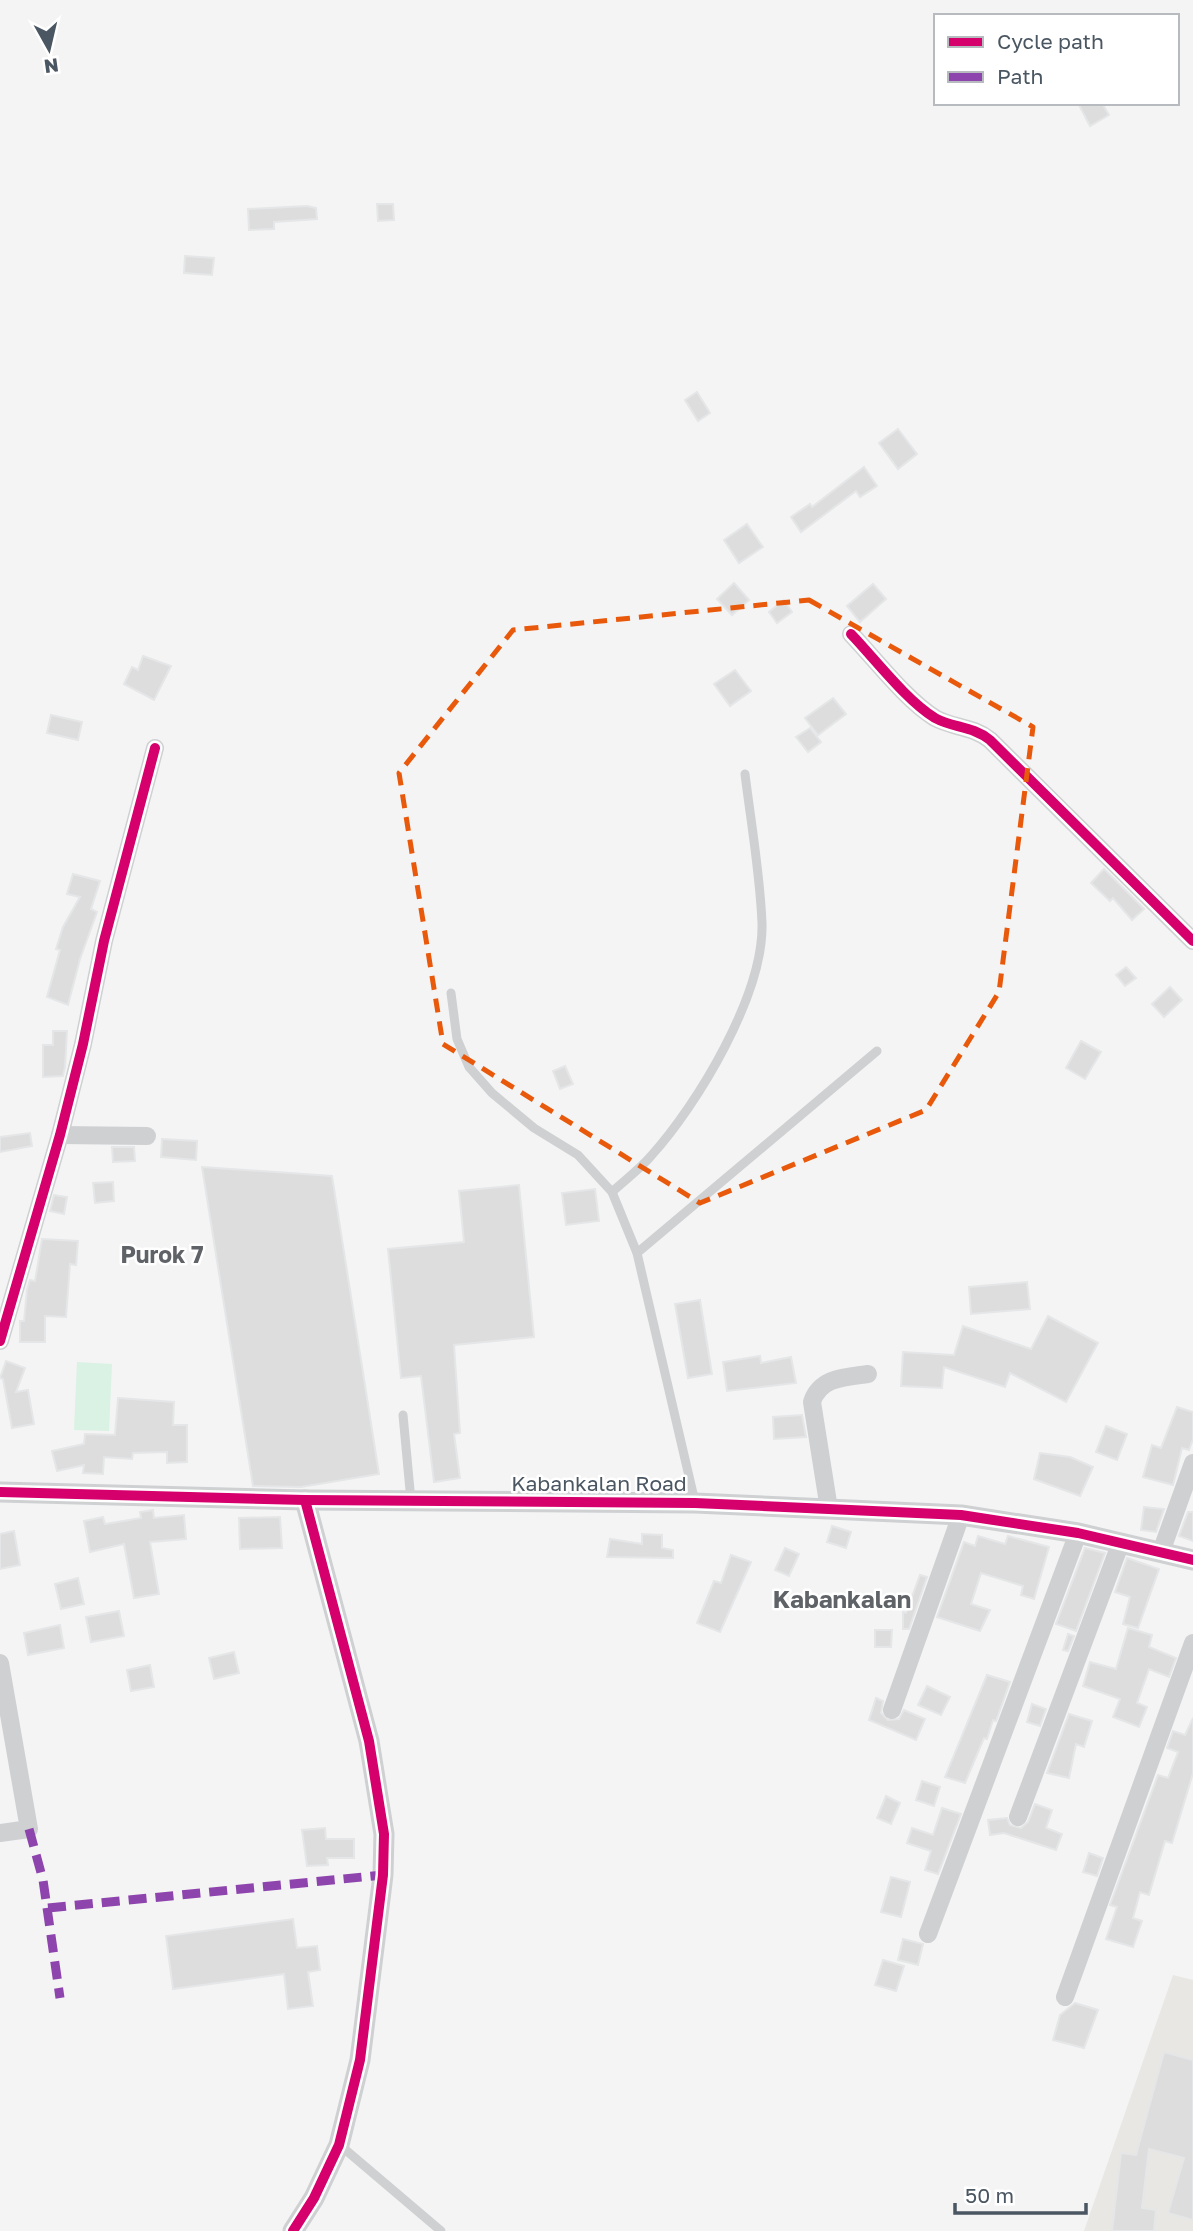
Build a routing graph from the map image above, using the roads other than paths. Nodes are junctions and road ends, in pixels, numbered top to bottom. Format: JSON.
{"nodes":[{"id":1,"x":851,"y":634,"type":"dead end"},
{"id":2,"x":155,"y":748,"type":"dead end"},
{"id":3,"x":745,"y":774,"type":"dead end"},
{"id":4,"x":1193,"y":941,"type":"edge"},
{"id":5,"x":450,"y":993,"type":"dead end"},
{"id":6,"x":877,"y":1051,"type":"dead end"},
{"id":7,"x":61,"y":1135,"type":"junction"},
{"id":8,"x":146,"y":1136,"type":"dead end"},
{"id":9,"x":612,"y":1192,"type":"junction"},
{"id":10,"x":637,"y":1253,"type":"junction"},
{"id":11,"x":0,"y":1341,"type":"edge"},
{"id":12,"x":868,"y":1374,"type":"dead end"},
{"id":13,"x":403,"y":1415,"type":"dead end"},
{"id":14,"x":1193,"y":1463,"type":"edge"},
{"id":15,"x":0,"y":1492,"type":"edge"},
{"id":16,"x":306,"y":1500,"type":"junction"},
{"id":17,"x":411,"y":1501,"type":"junction"},
{"id":18,"x":695,"y":1503,"type":"junction"},
{"id":19,"x":829,"y":1509,"type":"junction"},
{"id":20,"x":961,"y":1515,"type":"junction"},
{"id":21,"x":1078,"y":1533,"type":"junction"},
{"id":22,"x":1121,"y":1542,"type":"junction"},
{"id":23,"x":1161,"y":1552,"type":"junction"},
{"id":24,"x":1193,"y":1560,"type":"edge"},
{"id":25,"x":1193,"y":1643,"type":"edge"},
{"id":26,"x":0,"y":1663,"type":"edge"},
{"id":27,"x":892,"y":1710,"type":"dead end"},
{"id":28,"x":1018,"y":1817,"type":"dead end"},
{"id":29,"x":0,"y":1833,"type":"edge"},
{"id":30,"x":928,"y":1934,"type":"dead end"},
{"id":31,"x":1065,"y":1997,"type":"dead end"},
{"id":32,"x":340,"y":2145,"type":"junction"},
{"id":33,"x":293,"y":2231,"type":"edge"},
{"id":34,"x":441,"y":2231,"type":"edge"}],
"edges":[{"from":1,"to":4,"type":"street"},
{"from":2,"to":7,"type":"street"},
{"from":3,"to":9,"type":"lane"},
{"from":5,"to":9,"type":"lane"},
{"from":6,"to":10,"type":"lane"},
{"from":7,"to":8,"type":"street"},
{"from":7,"to":11,"type":"street"},
{"from":9,"to":10,"type":"lane"},
{"from":10,"to":18,"type":"lane"},
{"from":12,"to":19,"type":"street"},
{"from":13,"to":17,"type":"lane"},
{"from":14,"to":23,"type":"street"},
{"from":15,"to":16,"type":"street","name":"Kabankalan Road"},
{"from":16,"to":17,"type":"street","name":"Kabankalan Road"},
{"from":16,"to":32,"type":"street"},
{"from":17,"to":18,"type":"street","name":"Kabankalan Road"},
{"from":18,"to":19,"type":"street","name":"Kabankalan Road"},
{"from":19,"to":20,"type":"street","name":"Kabankalan Road"},
{"from":20,"to":21,"type":"street","name":"Kabankalan Road"},
{"from":20,"to":27,"type":"street"},
{"from":21,"to":22,"type":"street","name":"Kabankalan Road"},
{"from":21,"to":30,"type":"street"},
{"from":22,"to":23,"type":"street","name":"Kabankalan Road"},
{"from":22,"to":28,"type":"street"},
{"from":23,"to":24,"type":"street","name":"Kabankalan Road"},
{"from":25,"to":31,"type":"street"},
{"from":26,"to":29,"type":"street"},
{"from":32,"to":33,"type":"street"},
{"from":32,"to":34,"type":"lane"}]}
